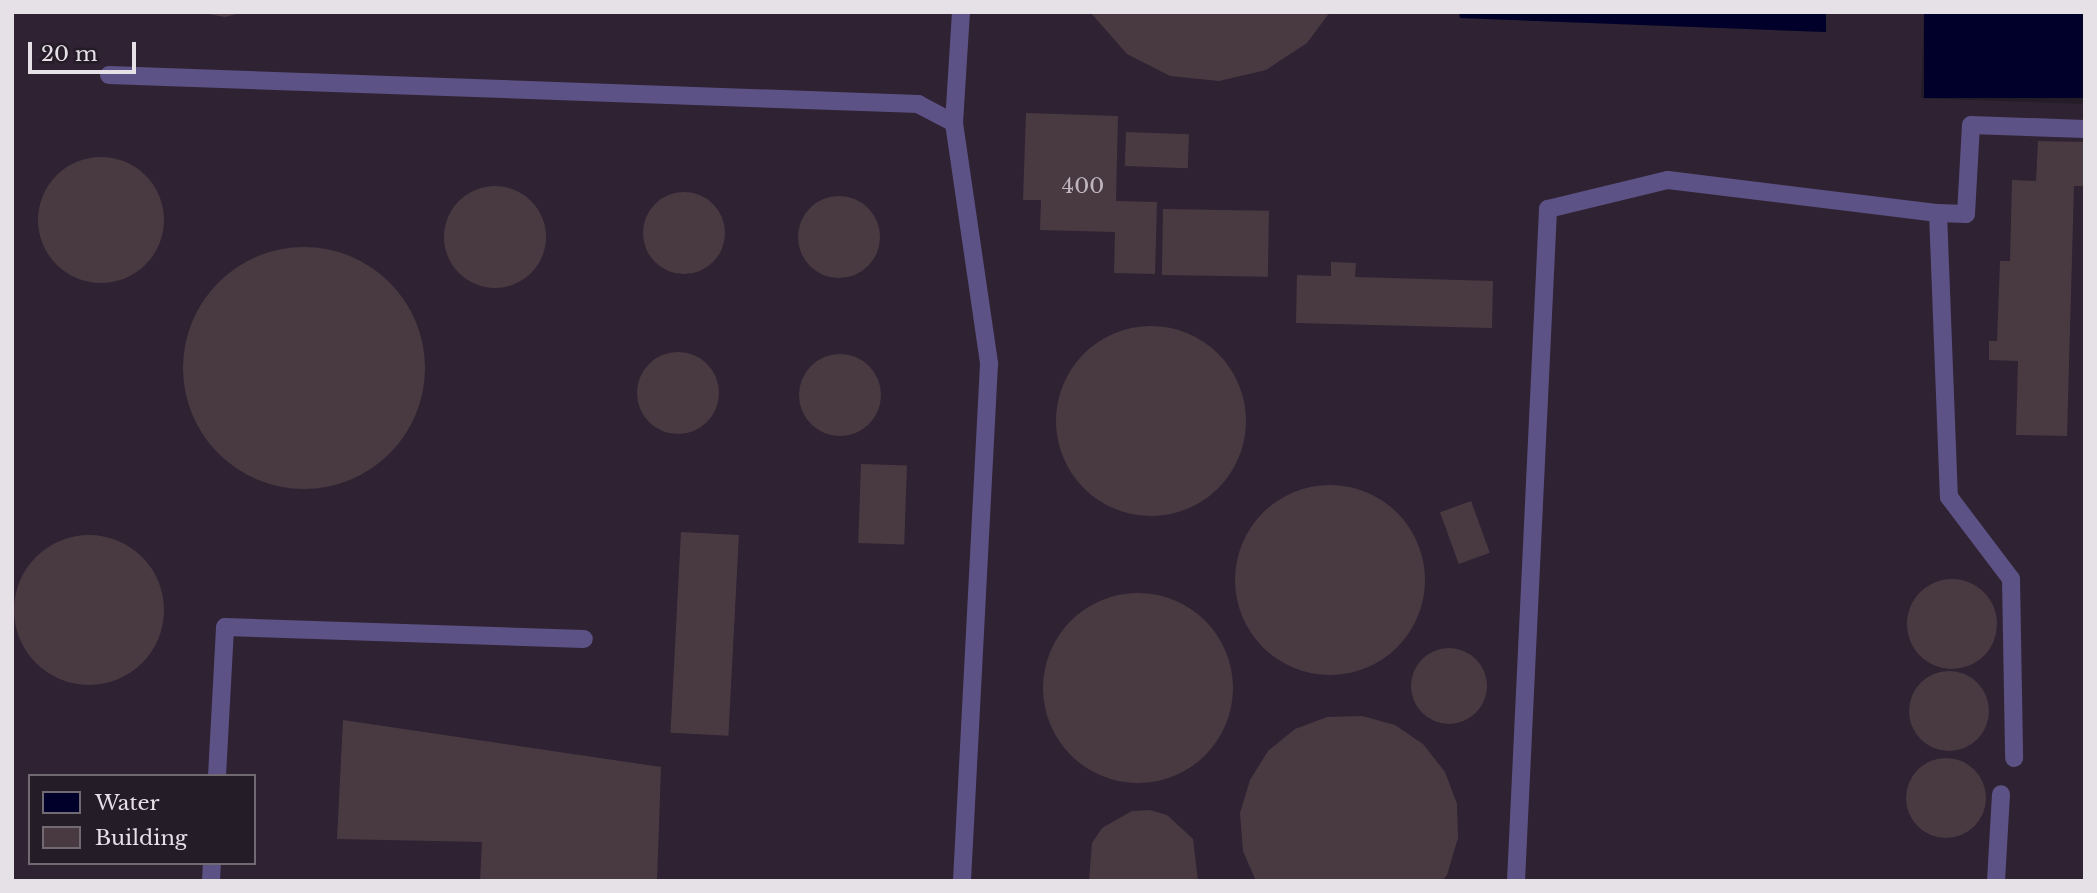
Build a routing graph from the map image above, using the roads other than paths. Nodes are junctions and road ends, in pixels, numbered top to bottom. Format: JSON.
{"nodes":[{"id":1,"x":961,"y":12,"type":"edge"},
{"id":2,"x":109,"y":75,"type":"dead end"},
{"id":3,"x":954,"y":123,"type":"junction"},
{"id":4,"x":2085,"y":129,"type":"edge"},
{"id":5,"x":1937,"y":213,"type":"junction"},
{"id":6,"x":584,"y":639,"type":"dead end"},
{"id":7,"x":2014,"y":758,"type":"dead end"},
{"id":8,"x":217,"y":774,"type":"edge"},
{"id":9,"x":2001,"y":794,"type":"dead end"},
{"id":10,"x":962,"y":881,"type":"edge"},
{"id":11,"x":1516,"y":881,"type":"edge"},
{"id":12,"x":1996,"y":881,"type":"edge"}],
"edges":[{"from":1,"to":3,"type":"lane"},
{"from":2,"to":3,"type":"lane"},
{"from":3,"to":10,"type":"lane"},
{"from":4,"to":5,"type":"lane"},
{"from":5,"to":7,"type":"lane"},
{"from":5,"to":11,"type":"lane"},
{"from":6,"to":8,"type":"lane"},
{"from":9,"to":12,"type":"lane"}]}
